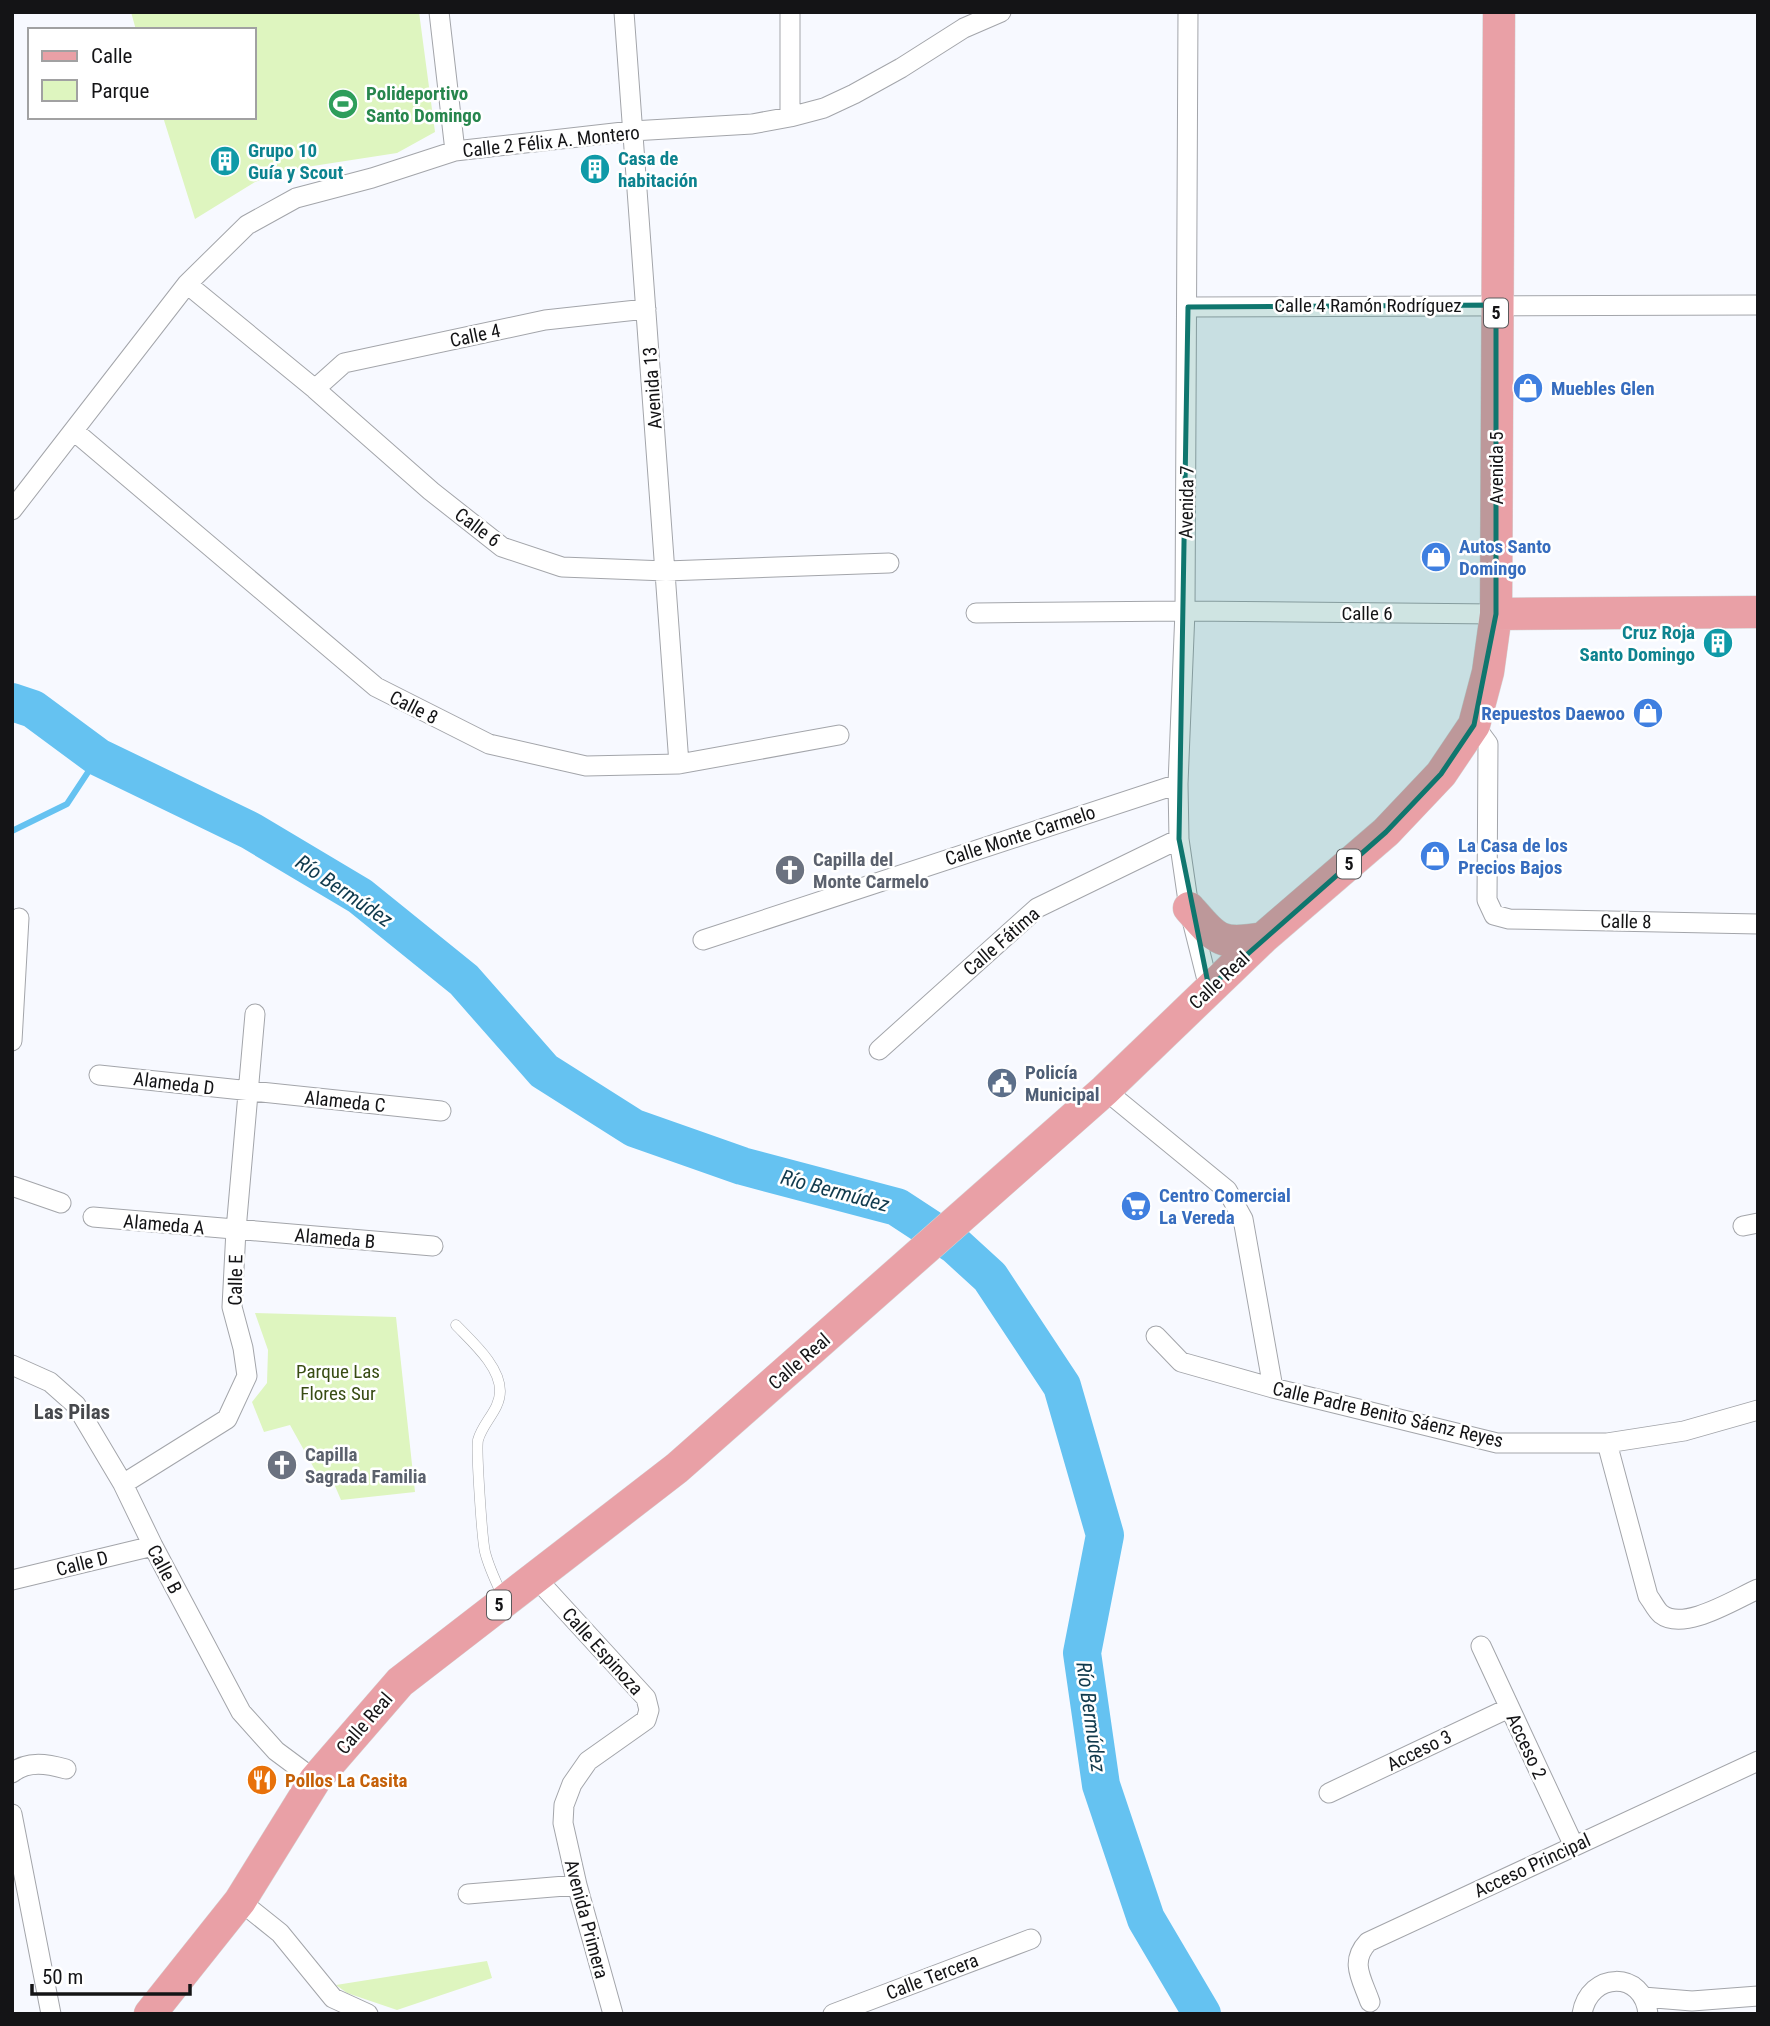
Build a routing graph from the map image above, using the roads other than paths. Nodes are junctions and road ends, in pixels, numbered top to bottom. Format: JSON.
{"nodes":[{"id":1,"x":439,"y":12,"type":"edge"},
{"id":2,"x":624,"y":12,"type":"edge"},
{"id":3,"x":790,"y":12,"type":"edge"},
{"id":4,"x":1001,"y":12,"type":"edge"},
{"id":5,"x":1188,"y":12,"type":"edge"},
{"id":6,"x":1499,"y":12,"type":"edge"},
{"id":7,"x":964,"y":20,"type":"edge"},
{"id":8,"x":790,"y":117,"type":"junction"},
{"id":9,"x":632,"y":131,"type":"junction"},
{"id":10,"x":455,"y":151,"type":"junction"},
{"id":11,"x":187,"y":284,"type":"junction"},
{"id":12,"x":1496,"y":304,"type":"junction"},
{"id":13,"x":1758,"y":305,"type":"edge"},
{"id":14,"x":1188,"y":307,"type":"junction"},
{"id":15,"x":646,"y":309,"type":"junction"},
{"id":16,"x":315,"y":389,"type":"junction"},
{"id":17,"x":74,"y":431,"type":"junction"},
{"id":18,"x":12,"y":510,"type":"edge"},
{"id":19,"x":889,"y":563,"type":"dead end"},
{"id":20,"x":666,"y":571,"type":"junction"},
{"id":21,"x":1185,"y":611,"type":"junction"},
{"id":22,"x":1758,"y":612,"type":"edge"},
{"id":23,"x":976,"y":613,"type":"dead end"},
{"id":24,"x":1496,"y":614,"type":"junction"},
{"id":25,"x":1474,"y":725,"type":"junction"},
{"id":26,"x":839,"y":735,"type":"dead end"},
{"id":27,"x":679,"y":764,"type":"junction"},
{"id":28,"x":1178,"y":784,"type":"junction"},
{"id":29,"x":1179,"y":839,"type":"junction"},
{"id":30,"x":1189,"y":908,"type":"junction"},
{"id":31,"x":19,"y":918,"type":"dead end"},
{"id":32,"x":1758,"y":924,"type":"edge"},
{"id":33,"x":1263,"y":938,"type":"junction"},
{"id":34,"x":703,"y":940,"type":"dead end"},
{"id":35,"x":1209,"y":988,"type":"junction"},
{"id":36,"x":255,"y":1014,"type":"dead end"},
{"id":37,"x":12,"y":1041,"type":"edge"},
{"id":38,"x":879,"y":1050,"type":"dead end"},
{"id":39,"x":99,"y":1075,"type":"dead end"},
{"id":40,"x":1105,"y":1090,"type":"junction"},
{"id":41,"x":248,"y":1092,"type":"junction"},
{"id":42,"x":441,"y":1111,"type":"dead end"},
{"id":43,"x":12,"y":1186,"type":"edge"},
{"id":44,"x":61,"y":1203,"type":"dead end"},
{"id":45,"x":93,"y":1217,"type":"dead end"},
{"id":46,"x":236,"y":1230,"type":"junction"},
{"id":47,"x":433,"y":1246,"type":"dead end"},
{"id":48,"x":456,"y":1325,"type":"dead end"},
{"id":49,"x":1156,"y":1336,"type":"dead end"},
{"id":50,"x":12,"y":1365,"type":"edge"},
{"id":51,"x":1273,"y":1388,"type":"junction"},
{"id":52,"x":1758,"y":1410,"type":"edge"},
{"id":53,"x":1607,"y":1443,"type":"junction"},
{"id":54,"x":123,"y":1484,"type":"junction"},
{"id":55,"x":153,"y":1546,"type":"junction"},
{"id":56,"x":536,"y":1578,"type":"junction"},
{"id":57,"x":12,"y":1580,"type":"edge"},
{"id":58,"x":1758,"y":1589,"type":"edge"},
{"id":59,"x":505,"y":1600,"type":"junction"},
{"id":60,"x":1481,"y":1646,"type":"dead end"},
{"id":61,"x":1509,"y":1707,"type":"junction"},
{"id":62,"x":1758,"y":1761,"type":"edge"},
{"id":63,"x":66,"y":1769,"type":"dead end"},
{"id":64,"x":12,"y":1773,"type":"edge"},
{"id":65,"x":315,"y":1780,"type":"junction"},
{"id":66,"x":1329,"y":1793,"type":"dead end"},
{"id":67,"x":12,"y":1814,"type":"edge"},
{"id":68,"x":563,"y":1823,"type":"joint"},
{"id":69,"x":1574,"y":1846,"type":"junction"},
{"id":70,"x":577,"y":1885,"type":"junction"},
{"id":71,"x":468,"y":1894,"type":"dead end"},
{"id":72,"x":240,"y":1901,"type":"junction"},
{"id":73,"x":1031,"y":1939,"type":"dead end"},
{"id":74,"x":1758,"y":1996,"type":"edge"},
{"id":75,"x":1370,"y":2002,"type":"dead end"},
{"id":76,"x":1646,"y":2005,"type":"edge"},
{"id":77,"x":51,"y":2014,"type":"edge"},
{"id":78,"x":150,"y":2014,"type":"edge"},
{"id":79,"x":368,"y":2014,"type":"edge"},
{"id":80,"x":613,"y":2014,"type":"edge"},
{"id":81,"x":833,"y":2014,"type":"edge"},
{"id":82,"x":1582,"y":2014,"type":"edge"}],
"edges":[{"from":1,"to":10,"type":"street"},
{"from":2,"to":9,"type":"street","name":"Avenida 13"},
{"from":3,"to":8,"type":"street"},
{"from":4,"to":7,"type":"street","name":"Calle 2 Félix A. Montero"},
{"from":5,"to":14,"type":"street","name":"Avenida 7"},
{"from":6,"to":12,"type":"main road","name":"Avenida 5","number":"5"},
{"from":7,"to":8,"type":"street","name":"Calle 2 Félix A. Montero"},
{"from":8,"to":9,"type":"street","name":"Calle 2 Félix A. Montero"},
{"from":9,"to":10,"type":"street","name":"Calle 2 Félix A. Montero"},
{"from":9,"to":15,"type":"street","name":"Avenida 13"},
{"from":10,"to":11,"type":"street","name":"Calle 2 Félix A. Montero"},
{"from":11,"to":16,"type":"street","name":"Calle 6"},
{"from":11,"to":17,"type":"street","name":"Calle 2 Félix A. Montero"},
{"from":12,"to":13,"type":"street","name":"Calle 4 Ramón Rodríguez"},
{"from":12,"to":14,"type":"street","name":"Calle 4 Ramón Rodríguez"},
{"from":12,"to":24,"type":"main road","name":"Avenida 5","number":"5"},
{"from":14,"to":21,"type":"street","name":"Avenida 7"},
{"from":15,"to":16,"type":"street","name":"Calle 4"},
{"from":15,"to":20,"type":"street","name":"Avenida 13"},
{"from":16,"to":20,"type":"street","name":"Calle 6"},
{"from":17,"to":18,"type":"street","name":"Calle 2 Félix A. Montero"},
{"from":17,"to":27,"type":"street","name":"Calle 8"},
{"from":19,"to":20,"type":"street","name":"Calle 6"},
{"from":20,"to":27,"type":"street","name":"Avenida 13"},
{"from":21,"to":23,"type":"street","name":"Calle 6"},
{"from":21,"to":24,"type":"street","name":"Calle 6"},
{"from":21,"to":28,"type":"street","name":"Avenida 7"},
{"from":22,"to":24,"type":"main road","name":"Calle 6"},
{"from":24,"to":25,"type":"main road","name":"Avenida 5","number":"5"},
{"from":25,"to":32,"type":"street","name":"Calle 8"},
{"from":25,"to":33,"type":"main road","name":"Calle Real","number":"5"},
{"from":26,"to":27,"type":"street","name":"Calle 8"},
{"from":28,"to":29,"type":"street","name":"Avenida 7"},
{"from":28,"to":34,"type":"street","name":"Calle Monte Carmelo"},
{"from":29,"to":30,"type":"street","name":"Avenida 7"},
{"from":29,"to":38,"type":"street","name":"Calle Fátima"},
{"from":30,"to":33,"type":"main road"},
{"from":30,"to":35,"type":"street","name":"Avenida 7"},
{"from":31,"to":37,"type":"street"},
{"from":33,"to":35,"type":"main road","name":"Calle Real","number":"5"},
{"from":35,"to":40,"type":"main road","name":"Calle Real","number":"5"},
{"from":36,"to":41,"type":"street","name":"Calle E"},
{"from":39,"to":41,"type":"street","name":"Alameda D"},
{"from":40,"to":51,"type":"street"},
{"from":40,"to":56,"type":"main road","name":"Calle Real","number":"5"},
{"from":41,"to":42,"type":"street","name":"Alameda C"},
{"from":41,"to":46,"type":"street","name":"Calle E"},
{"from":43,"to":44,"type":"street"},
{"from":45,"to":46,"type":"street","name":"Alameda A"},
{"from":46,"to":47,"type":"street","name":"Alameda B"},
{"from":46,"to":54,"type":"street","name":"Calle E"},
{"from":48,"to":59,"type":"lane"},
{"from":49,"to":51,"type":"street","name":"Calle Padre Benito Sáenz Reyes"},
{"from":50,"to":54,"type":"street","name":"Calle B"},
{"from":51,"to":53,"type":"street","name":"Calle Padre Benito Sáenz Reyes"},
{"from":52,"to":53,"type":"street","name":"Calle Padre Benito Sáenz Reyes"},
{"from":53,"to":58,"type":"street"},
{"from":54,"to":55,"type":"street","name":"Calle B"},
{"from":55,"to":57,"type":"street","name":"Calle D"},
{"from":55,"to":65,"type":"street","name":"Calle B"},
{"from":56,"to":59,"type":"main road","name":"Calle Real","number":"5"},
{"from":56,"to":68,"type":"street","name":"Calle Espinoza"},
{"from":59,"to":65,"type":"main road","name":"Calle Real","number":"5"},
{"from":60,"to":61,"type":"street","name":"Acceso 2"},
{"from":61,"to":66,"type":"street","name":"Acceso 3"},
{"from":61,"to":69,"type":"street","name":"Acceso 2"},
{"from":62,"to":69,"type":"street","name":"Acceso Principal"},
{"from":63,"to":64,"type":"street"},
{"from":65,"to":72,"type":"main road","name":"Calle Real","number":"5"},
{"from":67,"to":77,"type":"street"},
{"from":68,"to":70,"type":"street","name":"Avenida Primera"},
{"from":69,"to":75,"type":"street","name":"Acceso Principal"},
{"from":70,"to":71,"type":"street"},
{"from":70,"to":80,"type":"street","name":"Avenida Primera"},
{"from":72,"to":78,"type":"main road","name":"Calle Real","number":"5"},
{"from":72,"to":79,"type":"street"},
{"from":73,"to":81,"type":"street","name":"Calle Tercera"},
{"from":74,"to":76,"type":"street"},
{"from":76,"to":82,"type":"street"}]}
